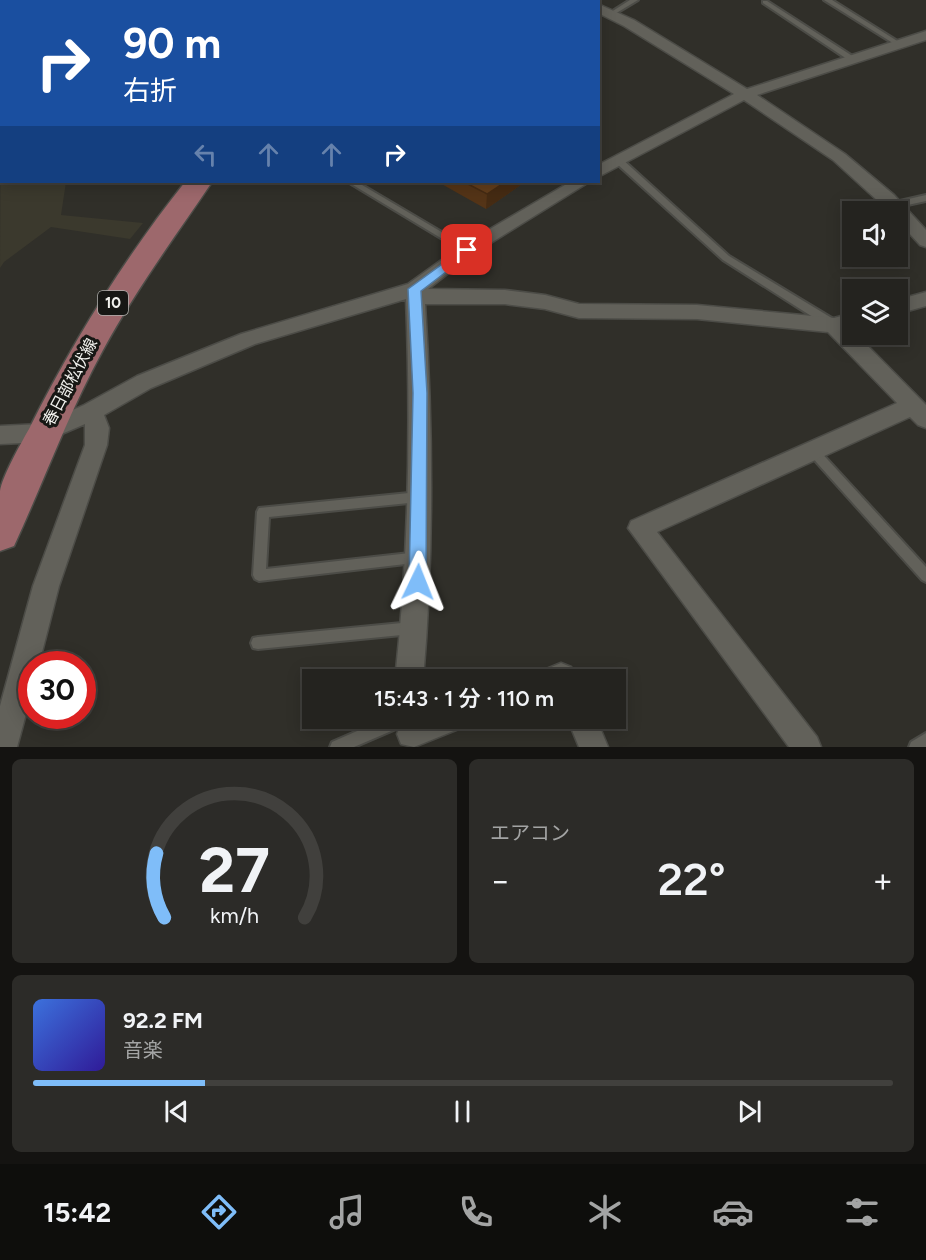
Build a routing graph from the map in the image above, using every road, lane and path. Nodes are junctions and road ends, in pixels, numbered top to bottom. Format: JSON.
{"nodes":[{"id":1,"x":635,"y":0,"type":"edge"},
{"id":2,"x":827,"y":0,"type":"edge"},
{"id":3,"x":765,"y":2,"type":"dead end"},
{"id":4,"x":605,"y":11,"type":"edge"},
{"id":5,"x":926,"y":35,"type":"edge"},
{"id":6,"x":898,"y":44,"type":"junction"},
{"id":7,"x":853,"y":59,"type":"junction"},
{"id":8,"x":745,"y":94,"type":"junction"},
{"id":9,"x":619,"y":161,"type":"junction"},
{"id":10,"x":600,"y":171,"type":"edge"},
{"id":11,"x":198,"y":183,"type":"edge"},
{"id":12,"x":354,"y":183,"type":"edge"},
{"id":13,"x":579,"y":183,"type":"edge"},
{"id":14,"x":926,"y":198,"type":"edge"},
{"id":15,"x":889,"y":201,"type":"edge"},
{"id":16,"x":908,"y":202,"type":"edge"},
{"id":17,"x":908,"y":221,"type":"edge"},
{"id":18,"x":926,"y":241,"type":"edge"},
{"id":19,"x":467,"y":250,"type":"junction"},
{"id":20,"x":415,"y":289,"type":"junction"},
{"id":21,"x":926,"y":299,"type":"edge"},
{"id":22,"x":908,"y":304,"type":"edge"},
{"id":23,"x":842,"y":321,"type":"edge"},
{"id":24,"x":842,"y":322,"type":"edge"},
{"id":25,"x":862,"y":345,"type":"edge"},
{"id":26,"x":92,"y":411,"type":"junction"},
{"id":27,"x":920,"y":413,"type":"edge"},
{"id":28,"x":43,"y":433,"type":"junction"},
{"id":29,"x":0,"y":435,"type":"edge"},
{"id":30,"x":813,"y":451,"type":"junction"},
{"id":31,"x":418,"y":497,"type":"junction"},
{"id":32,"x":0,"y":534,"type":"edge"},
{"id":33,"x":419,"y":558,"type":"junction"},
{"id":34,"x":926,"y":576,"type":"edge"},
{"id":35,"x":415,"y":628,"type":"junction"},
{"id":36,"x":258,"y":643,"type":"dead end"},
{"id":37,"x":410,"y":669,"type":"edge"},
{"id":38,"x":409,"y":729,"type":"edge"},
{"id":39,"x":586,"y":729,"type":"edge"},
{"id":40,"x":926,"y":740,"type":"edge"},
{"id":41,"x":3,"y":747,"type":"edge"},
{"id":42,"x":337,"y":747,"type":"edge"},
{"id":43,"x":594,"y":747,"type":"edge"},
{"id":44,"x":807,"y":747,"type":"edge"},
{"id":45,"x":916,"y":747,"type":"edge"}],
"edges":[{"from":1,"to":4,"type":"lane"},
{"from":2,"to":6,"type":"lane"},
{"from":3,"to":7,"type":"lane"},
{"from":4,"to":8,"type":"street"},
{"from":5,"to":6,"type":"street"},
{"from":6,"to":7,"type":"street"},
{"from":7,"to":8,"type":"street"},
{"from":8,"to":9,"type":"street"},
{"from":8,"to":15,"type":"street"},
{"from":9,"to":10,"type":"street"},
{"from":9,"to":23,"type":"lane"},
{"from":11,"to":28,"type":"main road","name":"春日部松伏線","number":"10"},
{"from":12,"to":19,"type":"lane"},
{"from":13,"to":19,"type":"street"},
{"from":14,"to":16,"type":"lane"},
{"from":17,"to":18,"type":"street"},
{"from":19,"to":20,"type":"street"},
{"from":20,"to":24,"type":"street"},
{"from":20,"to":26,"type":"street"},
{"from":20,"to":31,"type":"street"},
{"from":21,"to":22,"type":"street"},
{"from":25,"to":27,"type":"street"},
{"from":26,"to":28,"type":"street"},
{"from":26,"to":41,"type":"street"},
{"from":27,"to":30,"type":"street"},
{"from":28,"to":29,"type":"street"},
{"from":28,"to":32,"type":"main road","name":"春日部松伏線","number":"10"},
{"from":30,"to":34,"type":"lane"},
{"from":30,"to":44,"type":"street"},
{"from":31,"to":33,"type":"street"},
{"from":31,"to":33,"type":"lane"},
{"from":33,"to":35,"type":"street"},
{"from":35,"to":36,"type":"lane"},
{"from":35,"to":37,"type":"street"},
{"from":38,"to":42,"type":"lane"},
{"from":39,"to":43,"type":"street"},
{"from":40,"to":45,"type":"lane"}]}
